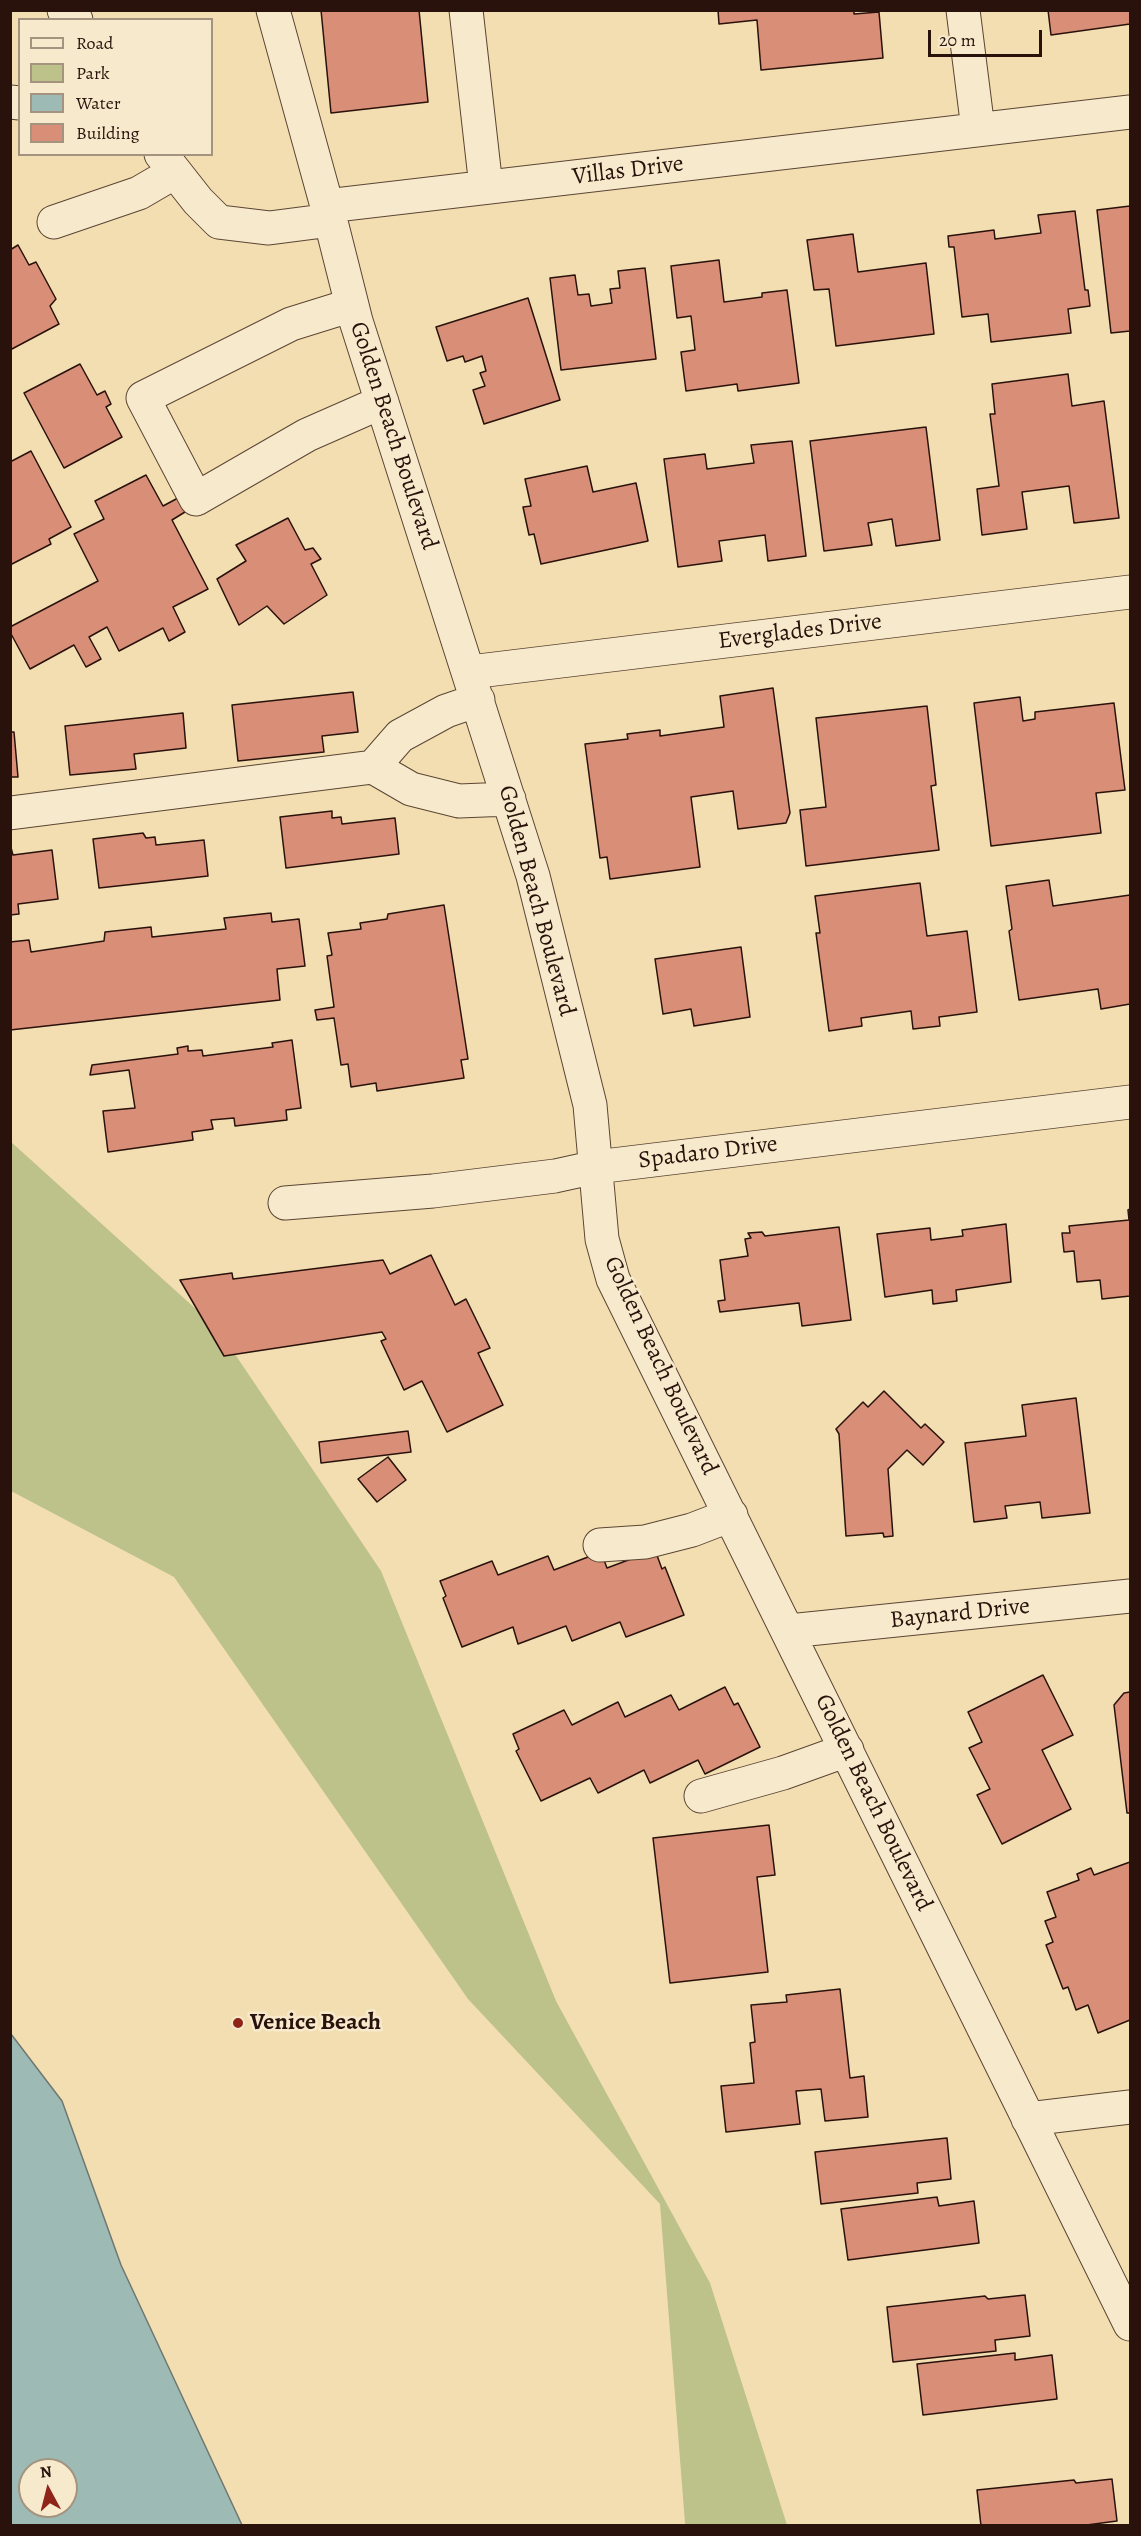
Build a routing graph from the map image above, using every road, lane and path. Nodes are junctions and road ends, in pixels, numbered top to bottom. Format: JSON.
{"nodes":[{"id":1,"x":273,"y":10,"type":"edge"},
{"id":2,"x":466,"y":10,"type":"edge"},
{"id":3,"x":963,"y":10,"type":"edge"},
{"id":4,"x":1131,"y":112,"type":"edge"},
{"id":5,"x":978,"y":129,"type":"junction"},
{"id":6,"x":168,"y":163,"type":"edge"},
{"id":7,"x":486,"y":187,"type":"junction"},
{"id":8,"x":329,"y":213,"type":"junction"},
{"id":9,"x":54,"y":222,"type":"dead end"},
{"id":10,"x":352,"y":305,"type":"junction"},
{"id":11,"x":382,"y":402,"type":"junction"},
{"id":12,"x":1131,"y":592,"type":"edge"},
{"id":13,"x":474,"y":686,"type":"junction"},
{"id":14,"x":373,"y":767,"type":"junction"},
{"id":15,"x":509,"y":799,"type":"junction"},
{"id":16,"x":10,"y":813,"type":"edge"},
{"id":17,"x":1131,"y":1102,"type":"edge"},
{"id":18,"x":596,"y":1167,"type":"junction"},
{"id":19,"x":285,"y":1203,"type":"dead end"},
{"id":20,"x":731,"y":1515,"type":"junction"},
{"id":21,"x":600,"y":1545,"type":"dead end"},
{"id":22,"x":1131,"y":1596,"type":"edge"},
{"id":23,"x":789,"y":1631,"type":"junction"},
{"id":24,"x":848,"y":1750,"type":"junction"},
{"id":25,"x":701,"y":1796,"type":"dead end"},
{"id":26,"x":1131,"y":2107,"type":"edge"},
{"id":27,"x":1028,"y":2119,"type":"junction"},
{"id":28,"x":1131,"y":2324,"type":"edge"}],
"edges":[{"from":1,"to":8,"type":"street"},
{"from":2,"to":7,"type":"street"},
{"from":3,"to":5,"type":"street"},
{"from":4,"to":5,"type":"street","name":"Villas Drive"},
{"from":5,"to":7,"type":"street","name":"Villas Drive"},
{"from":6,"to":8,"type":"street","name":"Villas Drive"},
{"from":6,"to":9,"type":"street"},
{"from":7,"to":8,"type":"street","name":"Villas Drive"},
{"from":8,"to":10,"type":"street","name":"Golden Beach Boulevard"},
{"from":10,"to":11,"type":"street","name":"Golden Beach Boulevard"},
{"from":10,"to":11,"type":"street"},
{"from":11,"to":13,"type":"street","name":"Golden Beach Boulevard"},
{"from":12,"to":13,"type":"street","name":"Everglades Drive"},
{"from":13,"to":14,"type":"street","name":"Everglades Drive"},
{"from":13,"to":15,"type":"street","name":"Golden Beach Boulevard"},
{"from":14,"to":15,"type":"street"},
{"from":14,"to":16,"type":"street"},
{"from":15,"to":18,"type":"street","name":"Golden Beach Boulevard"},
{"from":17,"to":18,"type":"street","name":"Spadaro Drive"},
{"from":18,"to":19,"type":"street","name":"Spadaro Drive"},
{"from":18,"to":20,"type":"street","name":"Golden Beach Boulevard"},
{"from":20,"to":21,"type":"street"},
{"from":20,"to":23,"type":"street","name":"Golden Beach Boulevard"},
{"from":22,"to":23,"type":"street","name":"Baynard Drive"},
{"from":23,"to":24,"type":"street","name":"Golden Beach Boulevard"},
{"from":24,"to":25,"type":"street"},
{"from":24,"to":27,"type":"street","name":"Golden Beach Boulevard"},
{"from":26,"to":27,"type":"street"},
{"from":27,"to":28,"type":"street","name":"Golden Beach Boulevard"}]}
